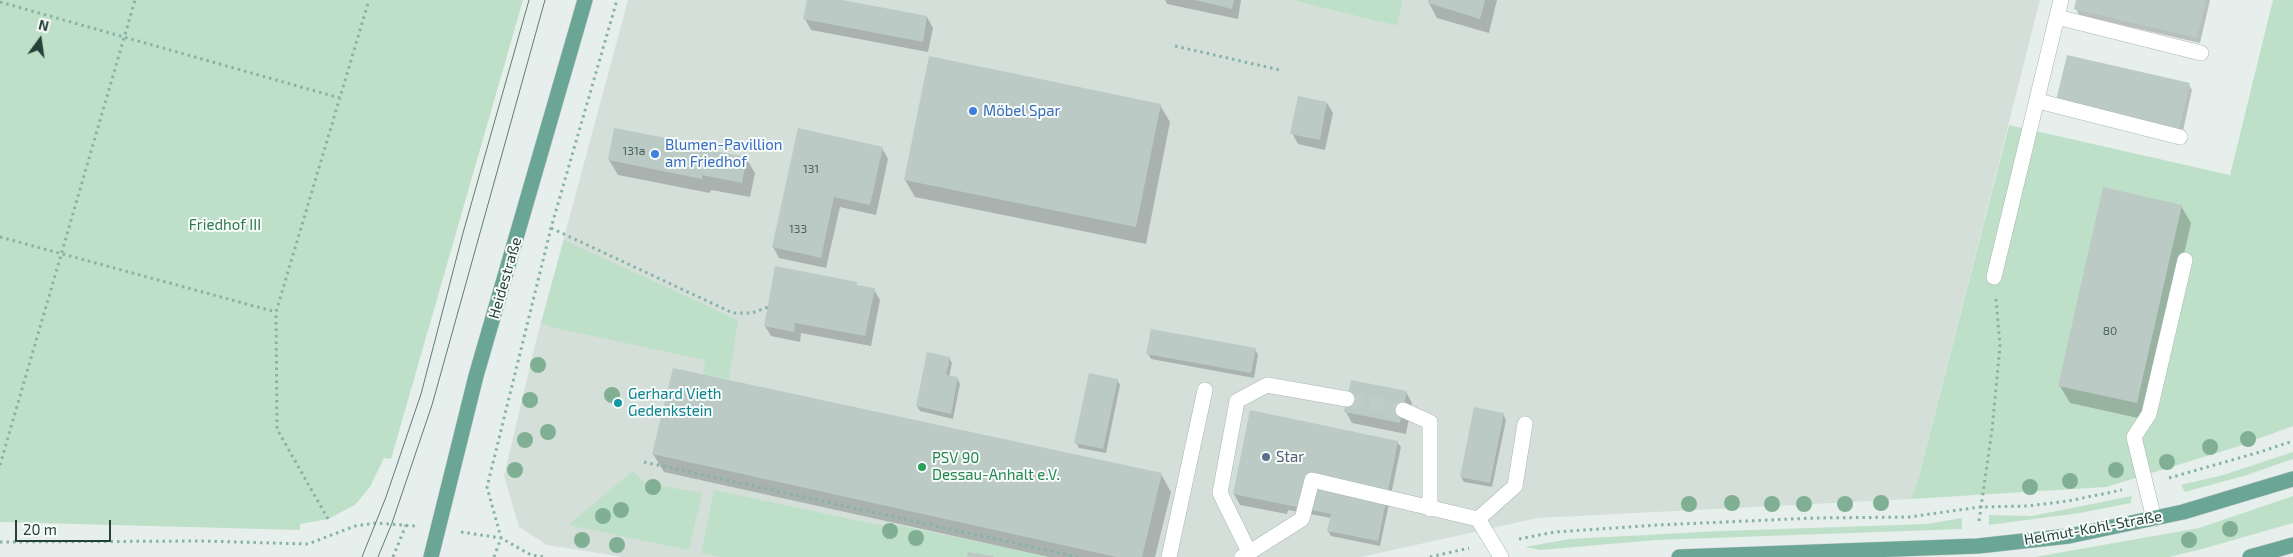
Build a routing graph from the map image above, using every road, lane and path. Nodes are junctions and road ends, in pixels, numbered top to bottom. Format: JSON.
{"nodes":[{"id":1,"x":135,"y":0,"type":"edge"},
{"id":2,"x":369,"y":0,"type":"edge"},
{"id":3,"x":585,"y":0,"type":"edge"},
{"id":4,"x":617,"y":0,"type":"edge"},
{"id":5,"x":2061,"y":0,"type":"edge"},
{"id":6,"x":0,"y":2,"type":"edge"},
{"id":7,"x":2057,"y":17,"type":"junction"},
{"id":8,"x":125,"y":37,"type":"junction"},
{"id":9,"x":1175,"y":46,"type":"dead end"},
{"id":10,"x":2201,"y":53,"type":"dead end"},
{"id":11,"x":1280,"y":70,"type":"dead end"},
{"id":12,"x":340,"y":98,"type":"junction"},
{"id":13,"x":2038,"y":101,"type":"junction"},
{"id":14,"x":2180,"y":137,"type":"dead end"},
{"id":15,"x":551,"y":228,"type":"junction"},
{"id":16,"x":0,"y":237,"type":"edge"},
{"id":17,"x":61,"y":255,"type":"junction"},
{"id":18,"x":2185,"y":260,"type":"dead end"},
{"id":19,"x":1994,"y":277,"type":"joint"},
{"id":20,"x":768,"y":307,"type":"dead end"},
{"id":21,"x":276,"y":312,"type":"junction"},
{"id":22,"x":1206,"y":390,"type":"dead end"},
{"id":23,"x":1347,"y":399,"type":"tunnel mouth"},
{"id":24,"x":1403,"y":410,"type":"tunnel mouth"},
{"id":25,"x":1525,"y":424,"type":"dead end"},
{"id":26,"x":644,"y":462,"type":"dead end"},
{"id":27,"x":0,"y":465,"type":"edge"},
{"id":28,"x":2293,"y":479,"type":"edge"},
{"id":29,"x":1430,"y":508,"type":"junction"},
{"id":30,"x":328,"y":519,"type":"dead end"},
{"id":31,"x":1478,"y":519,"type":"junction"},
{"id":32,"x":2154,"y":519,"type":"junction"},
{"id":33,"x":439,"y":529,"type":"junction"},
{"id":34,"x":501,"y":538,"type":"junction"},
{"id":35,"x":0,"y":542,"type":"edge"},
{"id":36,"x":2293,"y":545,"type":"edge"},
{"id":37,"x":1497,"y":551,"type":"edge"},
{"id":38,"x":1246,"y":554,"type":"edge"},
{"id":39,"x":393,"y":557,"type":"edge"},
{"id":40,"x":431,"y":557,"type":"edge"},
{"id":41,"x":494,"y":557,"type":"edge"},
{"id":42,"x":545,"y":557,"type":"edge"},
{"id":43,"x":1078,"y":557,"type":"edge"},
{"id":44,"x":1169,"y":557,"type":"edge"},
{"id":45,"x":1430,"y":557,"type":"edge"},
{"id":46,"x":1679,"y":557,"type":"edge"},
{"id":47,"x":2250,"y":557,"type":"edge"}],
"edges":[{"from":1,"to":8,"type":"path"},
{"from":2,"to":12,"type":"path"},
{"from":3,"to":33,"type":"main road","name":"Heidestraße"},
{"from":4,"to":15,"type":"path"},
{"from":5,"to":7,"type":"lane"},
{"from":6,"to":8,"type":"path"},
{"from":7,"to":10,"type":"lane"},
{"from":7,"to":13,"type":"lane"},
{"from":8,"to":12,"type":"path"},
{"from":8,"to":17,"type":"path"},
{"from":9,"to":11,"type":"path"},
{"from":12,"to":21,"type":"path"},
{"from":13,"to":14,"type":"lane"},
{"from":13,"to":19,"type":"lane"},
{"from":15,"to":20,"type":"path"},
{"from":15,"to":34,"type":"path"},
{"from":16,"to":17,"type":"path"},
{"from":17,"to":21,"type":"path"},
{"from":17,"to":27,"type":"path"},
{"from":18,"to":32,"type":"lane"},
{"from":19,"to":37,"type":"path"},
{"from":21,"to":30,"type":"path"},
{"from":22,"to":44,"type":"lane"},
{"from":23,"to":38,"type":"lane"},
{"from":24,"to":29,"type":"lane"},
{"from":25,"to":31,"type":"lane"},
{"from":26,"to":43,"type":"path"},
{"from":28,"to":32,"type":"main road","name":"Helmut-Kohl-Straße"},
{"from":29,"to":31,"type":"lane"},
{"from":29,"to":38,"type":"lane"},
{"from":31,"to":37,"type":"lane"},
{"from":32,"to":46,"type":"main road","name":"Helmut-Kohl-Straße"},
{"from":33,"to":34,"type":"path"},
{"from":33,"to":40,"type":"main road","name":"Heidestraße"},
{"from":34,"to":41,"type":"path"},
{"from":34,"to":42,"type":"path"},
{"from":35,"to":39,"type":"path"},
{"from":36,"to":47,"type":"main road"},
{"from":37,"to":45,"type":"path"}]}
